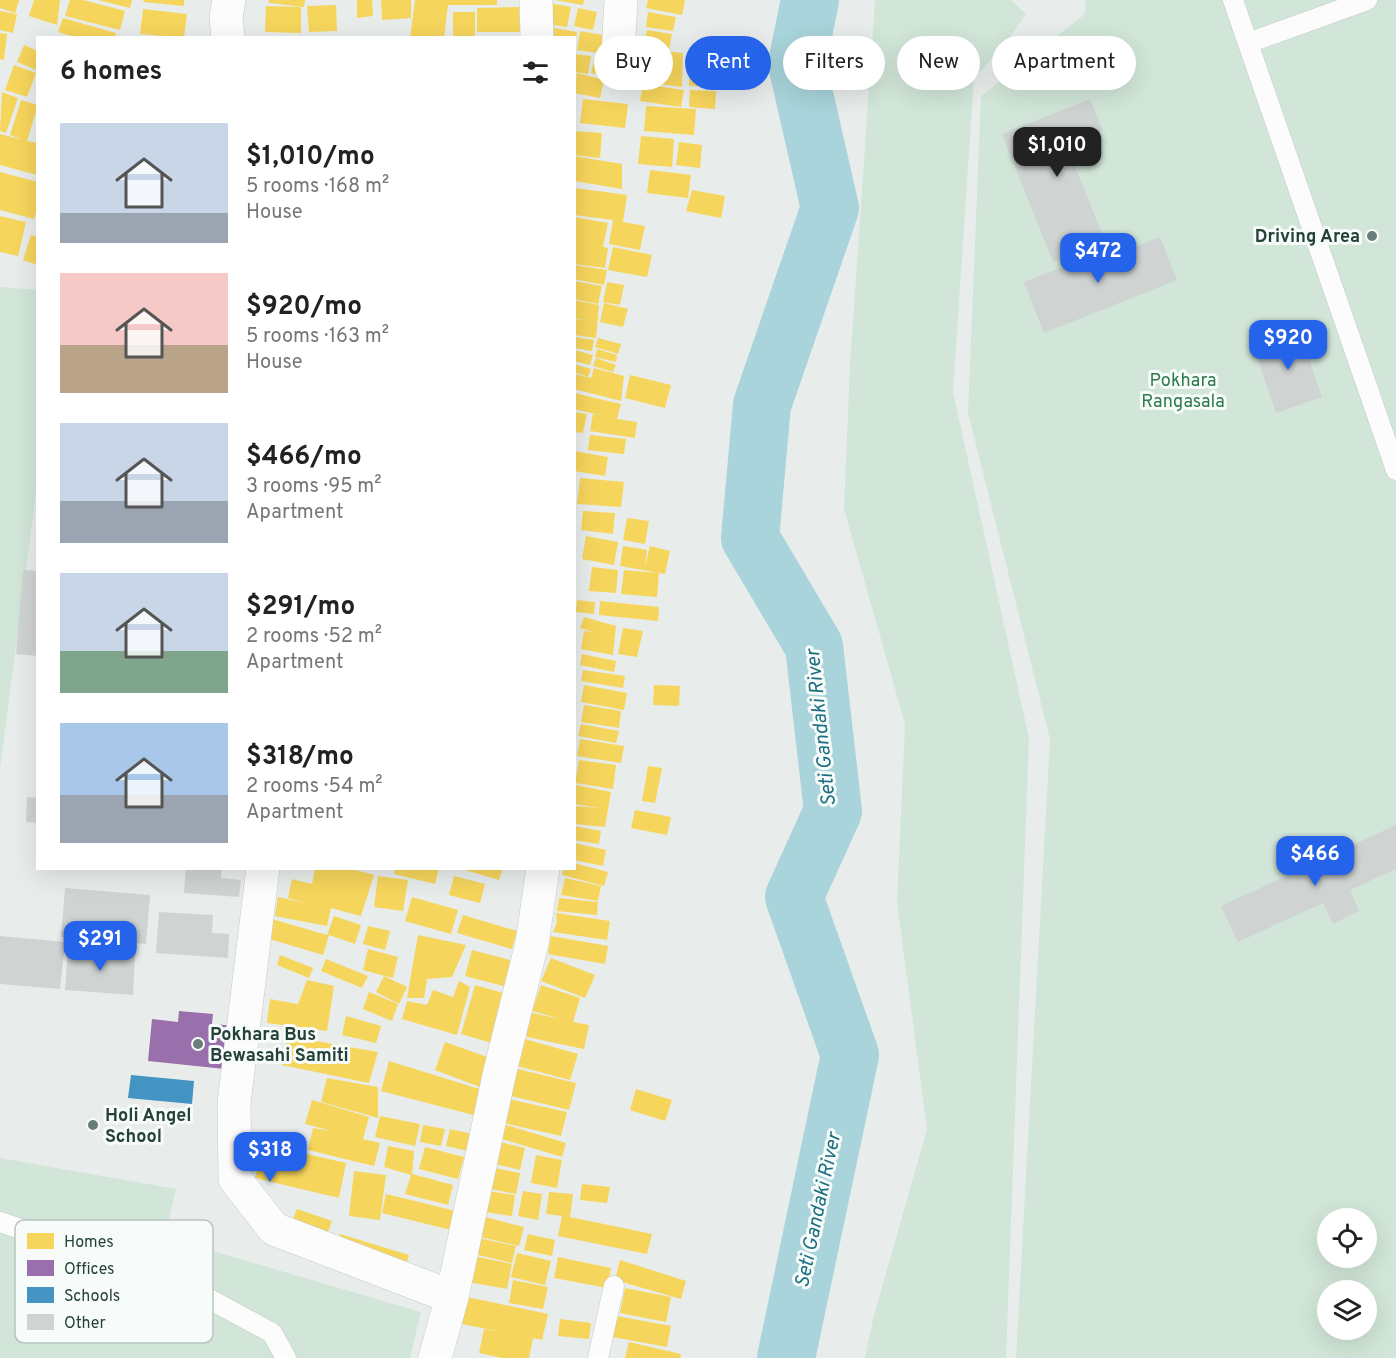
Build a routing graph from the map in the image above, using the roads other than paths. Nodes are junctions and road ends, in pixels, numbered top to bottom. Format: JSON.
{"nodes":[{"id":1,"x":536,"y":0,"type":"edge"},
{"id":2,"x":621,"y":0,"type":"edge"},
{"id":3,"x":1233,"y":0,"type":"edge"},
{"id":4,"x":1367,"y":0,"type":"edge"},
{"id":5,"x":537,"y":36,"type":"edge"},
{"id":6,"x":619,"y":36,"type":"edge"},
{"id":7,"x":1248,"y":43,"type":"junction"},
{"id":8,"x":1396,"y":470,"type":"edge"},
{"id":9,"x":263,"y":870,"type":"edge"},
{"id":10,"x":543,"y":870,"type":"edge"},
{"id":11,"x":0,"y":1222,"type":"edge"},
{"id":12,"x":15,"y":1227,"type":"edge"},
{"id":13,"x":614,"y":1286,"type":"dead end"},
{"id":14,"x":452,"y":1298,"type":"junction"},
{"id":15,"x":213,"y":1301,"type":"edge"},
{"id":16,"x":286,"y":1358,"type":"edge"},
{"id":17,"x":435,"y":1358,"type":"edge"},
{"id":18,"x":598,"y":1358,"type":"edge"}],
"edges":[{"from":1,"to":5,"type":"street"},
{"from":2,"to":6,"type":"street"},
{"from":3,"to":7,"type":"lane"},
{"from":4,"to":7,"type":"lane"},
{"from":7,"to":8,"type":"lane"},
{"from":9,"to":14,"type":"street"},
{"from":10,"to":14,"type":"street"},
{"from":11,"to":12,"type":"lane"},
{"from":13,"to":18,"type":"lane"},
{"from":14,"to":17,"type":"street"},
{"from":15,"to":16,"type":"lane"}]}
